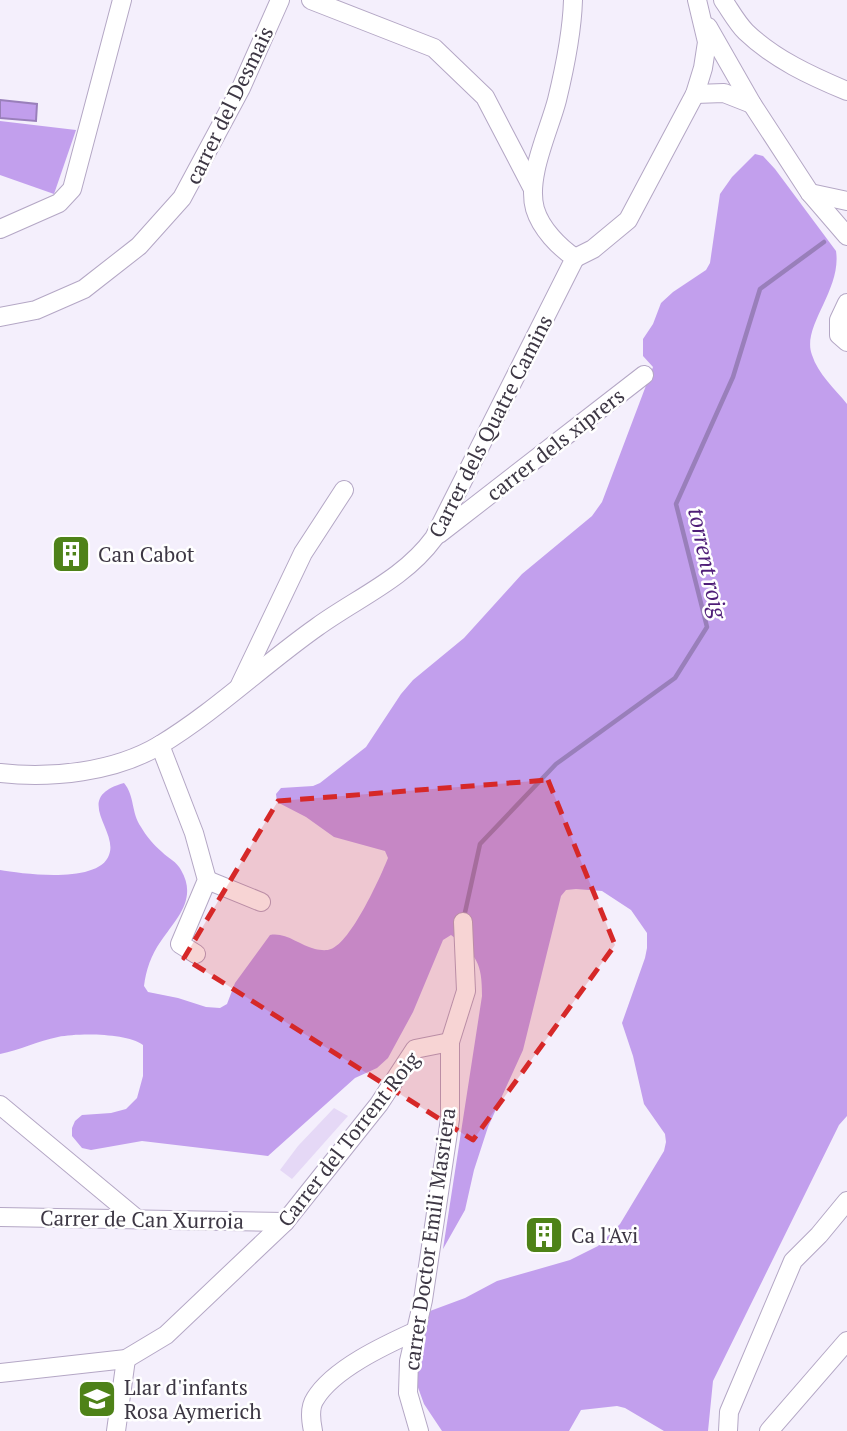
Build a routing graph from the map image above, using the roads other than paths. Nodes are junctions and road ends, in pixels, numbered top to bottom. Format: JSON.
{"nodes":[{"id":1,"x":122,"y":0,"type":"edge"},
{"id":2,"x":280,"y":0,"type":"edge"},
{"id":3,"x":311,"y":0,"type":"edge"},
{"id":4,"x":573,"y":0,"type":"edge"},
{"id":5,"x":723,"y":0,"type":"edge"},
{"id":6,"x":699,"y":8,"type":"edge"},
{"id":7,"x":847,"y":91,"type":"edge"},
{"id":8,"x":695,"y":94,"type":"junction"},
{"id":9,"x":752,"y":104,"type":"junction"},
{"id":10,"x":547,"y":134,"type":"junction"},
{"id":11,"x":506,"y":136,"type":"junction"},
{"id":12,"x":533,"y":189,"type":"junction"},
{"id":13,"x":810,"y":193,"type":"junction"},
{"id":14,"x":847,"y":201,"type":"edge"},
{"id":15,"x":0,"y":229,"type":"edge"},
{"id":16,"x":847,"y":236,"type":"edge"},
{"id":17,"x":575,"y":258,"type":"junction"},
{"id":18,"x":847,"y":303,"type":"edge"},
{"id":19,"x":0,"y":317,"type":"edge"},
{"id":20,"x":847,"y":342,"type":"edge"},
{"id":21,"x":643,"y":375,"type":"dead end"},
{"id":22,"x":344,"y":490,"type":"dead end"},
{"id":23,"x":434,"y":538,"type":"junction"},
{"id":24,"x":238,"y":689,"type":"junction"},
{"id":25,"x":160,"y":744,"type":"junction"},
{"id":26,"x":0,"y":773,"type":"edge"},
{"id":27,"x":207,"y":880,"type":"junction"},
{"id":28,"x":261,"y":902,"type":"dead end"},
{"id":29,"x":463,"y":922,"type":"dead end"},
{"id":30,"x":196,"y":954,"type":"dead end"},
{"id":31,"x":450,"y":1042,"type":"junction"},
{"id":32,"x":0,"y":1105,"type":"edge"},
{"id":33,"x":847,"y":1201,"type":"edge"},
{"id":34,"x":0,"y":1216,"type":"edge"},
{"id":35,"x":137,"y":1219,"type":"junction"},
{"id":36,"x":285,"y":1222,"type":"junction"},
{"id":37,"x":416,"y":1331,"type":"junction"},
{"id":38,"x":847,"y":1341,"type":"edge"},
{"id":39,"x":127,"y":1359,"type":"junction"},
{"id":40,"x":0,"y":1373,"type":"edge"},
{"id":41,"x":116,"y":1431,"type":"edge"},
{"id":42,"x":313,"y":1431,"type":"edge"},
{"id":43,"x":419,"y":1431,"type":"edge"},
{"id":44,"x":728,"y":1431,"type":"edge"},
{"id":45,"x":769,"y":1431,"type":"edge"}],
"edges":[{"from":1,"to":15,"type":"street"},
{"from":2,"to":19,"type":"street","name":"carrer del Desmais"},
{"from":3,"to":11,"type":"street"},
{"from":4,"to":10,"type":"street"},
{"from":5,"to":7,"type":"street"},
{"from":6,"to":8,"type":"street"},
{"from":6,"to":9,"type":"street"},
{"from":8,"to":9,"type":"street"},
{"from":8,"to":17,"type":"street"},
{"from":9,"to":13,"type":"street"},
{"from":10,"to":11,"type":"street"},
{"from":10,"to":12,"type":"street"},
{"from":11,"to":12,"type":"street"},
{"from":12,"to":17,"type":"street"},
{"from":13,"to":14,"type":"street"},
{"from":13,"to":16,"type":"street"},
{"from":17,"to":23,"type":"street","name":"Carrer dels Quatre Camins"},
{"from":18,"to":20,"type":"street"},
{"from":21,"to":23,"type":"street","name":"carrer dels xiprers"},
{"from":22,"to":24,"type":"street"},
{"from":23,"to":24,"type":"street","name":"Carrer dels Quatre Camins"},
{"from":24,"to":25,"type":"street","name":"Carrer dels Quatre Camins"},
{"from":25,"to":26,"type":"street","name":"Carrer dels Quatre Camins"},
{"from":25,"to":27,"type":"street"},
{"from":27,"to":28,"type":"street"},
{"from":27,"to":30,"type":"street"},
{"from":29,"to":31,"type":"street","name":"carrer Doctor Emili Masriera"},
{"from":31,"to":36,"type":"street","name":"Carrer del Torrent Roig"},
{"from":31,"to":37,"type":"street","name":"carrer Doctor Emili Masriera"},
{"from":32,"to":35,"type":"street"},
{"from":33,"to":44,"type":"street"},
{"from":34,"to":35,"type":"street","name":"Carrer de Can Xurroia"},
{"from":35,"to":36,"type":"street","name":"Carrer de Can Xurroia"},
{"from":36,"to":39,"type":"street","name":"Carrer del Torrent Roig"},
{"from":37,"to":42,"type":"street"},
{"from":37,"to":43,"type":"street","name":"carrer Doctor Emili Masriera"},
{"from":38,"to":45,"type":"street"},
{"from":39,"to":40,"type":"street","name":"Carrer del Torrent Roig"},
{"from":39,"to":41,"type":"street"}]}
